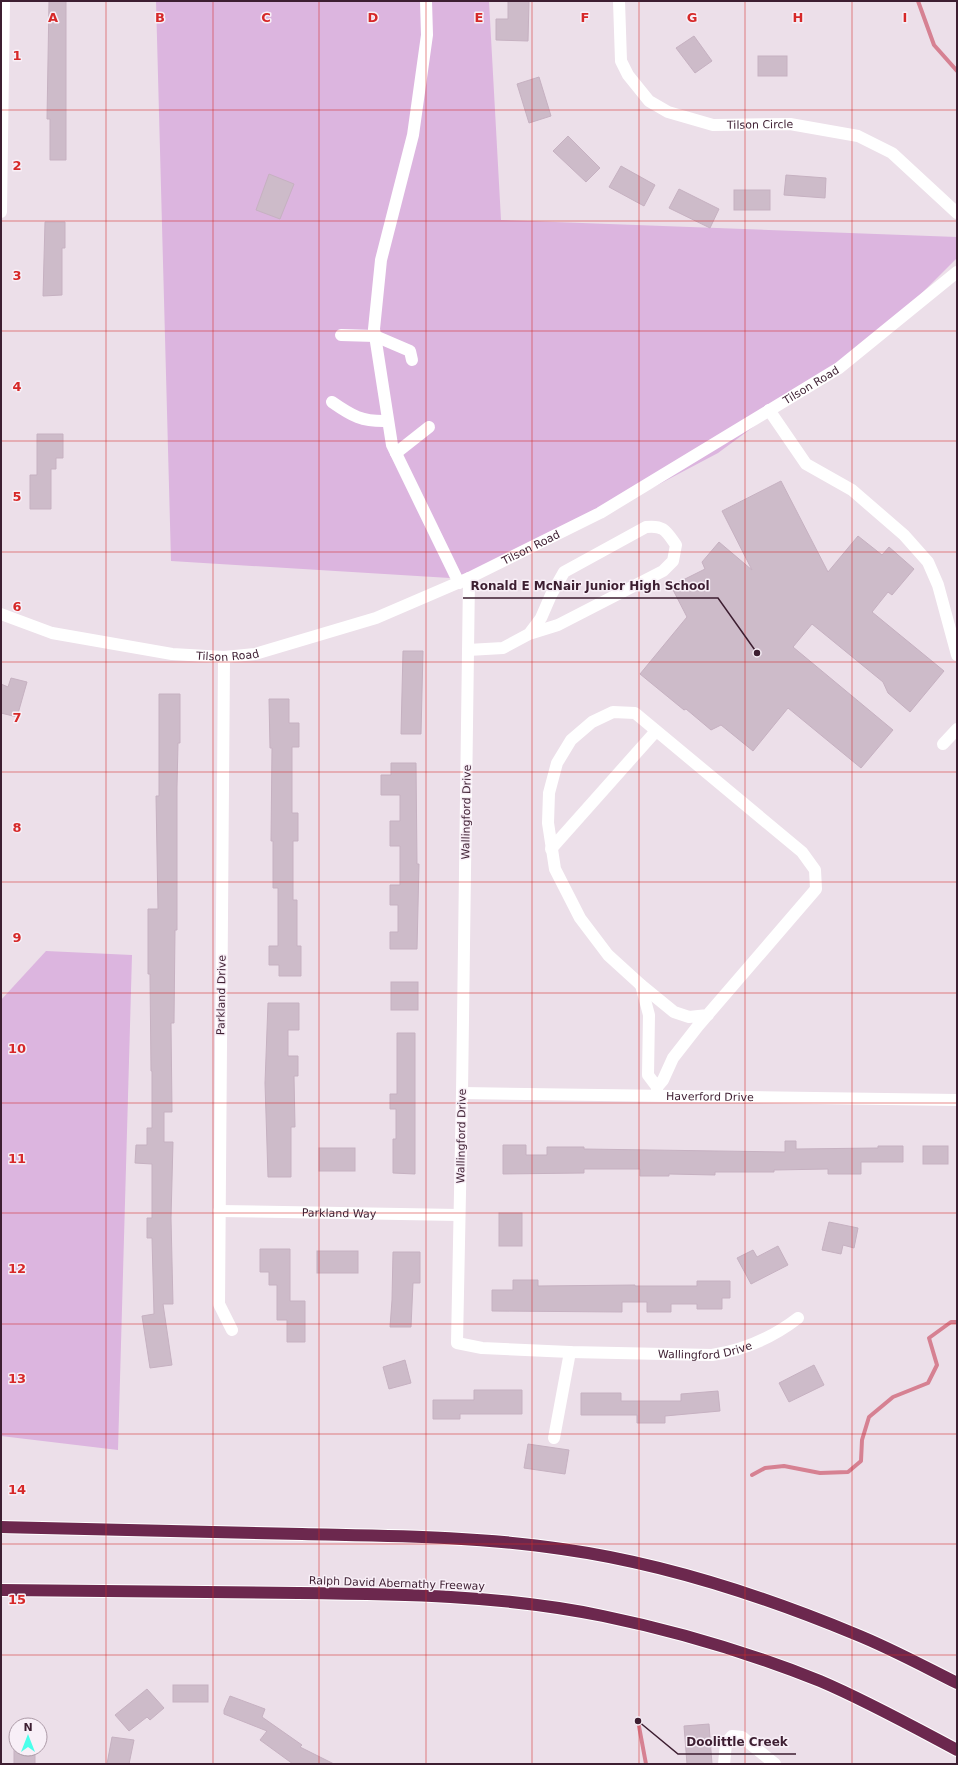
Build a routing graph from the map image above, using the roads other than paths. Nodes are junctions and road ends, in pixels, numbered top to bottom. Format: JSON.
{"nodes":[{"id":1,"x":4,"y":1,"type":"edge"},
{"id":2,"x":426,"y":1,"type":"edge"},
{"id":3,"x":619,"y":1,"type":"edge"},
{"id":4,"x":1,"y":212,"type":"edge"},
{"id":5,"x":957,"y":213,"type":"edge"},
{"id":6,"x":957,"y":272,"type":"edge"},
{"id":7,"x":340,"y":335,"type":"dead end"},
{"id":8,"x":375,"y":336,"type":"junction"},
{"id":9,"x":412,"y":360,"type":"dead end"},
{"id":10,"x":332,"y":402,"type":"dead end"},
{"id":11,"x":769,"y":410,"type":"junction"},
{"id":12,"x":388,"y":421,"type":"junction"},
{"id":13,"x":429,"y":427,"type":"dead end"},
{"id":14,"x":396,"y":453,"type":"junction"},
{"id":15,"x":464,"y":581,"type":"junction"},
{"id":16,"x":1,"y":614,"type":"edge"},
{"id":17,"x":530,"y":634,"type":"junction"},
{"id":18,"x":468,"y":650,"type":"junction"},
{"id":19,"x":957,"y":655,"type":"edge"},
{"id":20,"x":224,"y":657,"type":"junction"},
{"id":21,"x":957,"y":729,"type":"edge"},
{"id":22,"x":656,"y":731,"type":"junction"},
{"id":23,"x":943,"y":744,"type":"dead end"},
{"id":24,"x":551,"y":849,"type":"junction"},
{"id":25,"x":641,"y":985,"type":"junction"},
{"id":26,"x":708,"y":1015,"type":"junction"},
{"id":27,"x":657,"y":1092,"type":"junction"},
{"id":28,"x":462,"y":1093,"type":"junction"},
{"id":29,"x":957,"y":1100,"type":"edge"},
{"id":30,"x":219,"y":1211,"type":"junction"},
{"id":31,"x":459,"y":1215,"type":"junction"},
{"id":32,"x":798,"y":1318,"type":"dead end"},
{"id":33,"x":232,"y":1330,"type":"dead end"},
{"id":34,"x":570,"y":1352,"type":"junction"},
{"id":35,"x":554,"y":1438,"type":"dead end"},
{"id":36,"x":1,"y":1528,"type":"edge"},
{"id":37,"x":1,"y":1590,"type":"edge"},
{"id":38,"x":957,"y":1683,"type":"edge"},
{"id":39,"x":957,"y":1750,"type":"edge"},
{"id":40,"x":724,"y":1764,"type":"edge"},
{"id":41,"x":775,"y":1764,"type":"edge"}],
"edges":[{"from":1,"to":4,"type":"street"},
{"from":2,"to":8,"type":"street"},
{"from":3,"to":5,"type":"street","name":"Tilson Circle"},
{"from":6,"to":11,"type":"street","name":"Tilson Road"},
{"from":7,"to":8,"type":"street"},
{"from":8,"to":9,"type":"street"},
{"from":8,"to":12,"type":"street"},
{"from":10,"to":12,"type":"street"},
{"from":11,"to":15,"type":"street","name":"Tilson Road"},
{"from":11,"to":19,"type":"street"},
{"from":12,"to":14,"type":"street"},
{"from":13,"to":14,"type":"street"},
{"from":14,"to":15,"type":"street"},
{"from":15,"to":18,"type":"street","name":"Wallingford Drive"},
{"from":15,"to":20,"type":"street","name":"Tilson Road"},
{"from":16,"to":20,"type":"street","name":"Tilson Road"},
{"from":17,"to":17,"type":"street"},
{"from":17,"to":18,"type":"street"},
{"from":18,"to":28,"type":"street","name":"Wallingford Drive"},
{"from":20,"to":30,"type":"street","name":"Parkland Drive"},
{"from":21,"to":23,"type":"street"},
{"from":22,"to":24,"type":"street"},
{"from":22,"to":24,"type":"street"},
{"from":22,"to":26,"type":"street"},
{"from":24,"to":25,"type":"street"},
{"from":25,"to":26,"type":"street"},
{"from":25,"to":27,"type":"street"},
{"from":26,"to":27,"type":"street"},
{"from":27,"to":28,"type":"street","name":"Haverford Drive"},
{"from":27,"to":29,"type":"street","name":"Haverford Drive"},
{"from":28,"to":31,"type":"street","name":"Wallingford Drive"},
{"from":30,"to":31,"type":"street","name":"Parkland Way"},
{"from":30,"to":33,"type":"street","name":"Parkland Drive"},
{"from":31,"to":34,"type":"street","name":"Wallingford Drive"},
{"from":32,"to":34,"type":"street","name":"Wallingford Drive"},
{"from":34,"to":35,"type":"street"},
{"from":36,"to":38,"type":"highway"},
{"from":37,"to":39,"type":"highway","name":"Ralph David Abernathy Freeway"},
{"from":40,"to":41,"type":"street"}]}
